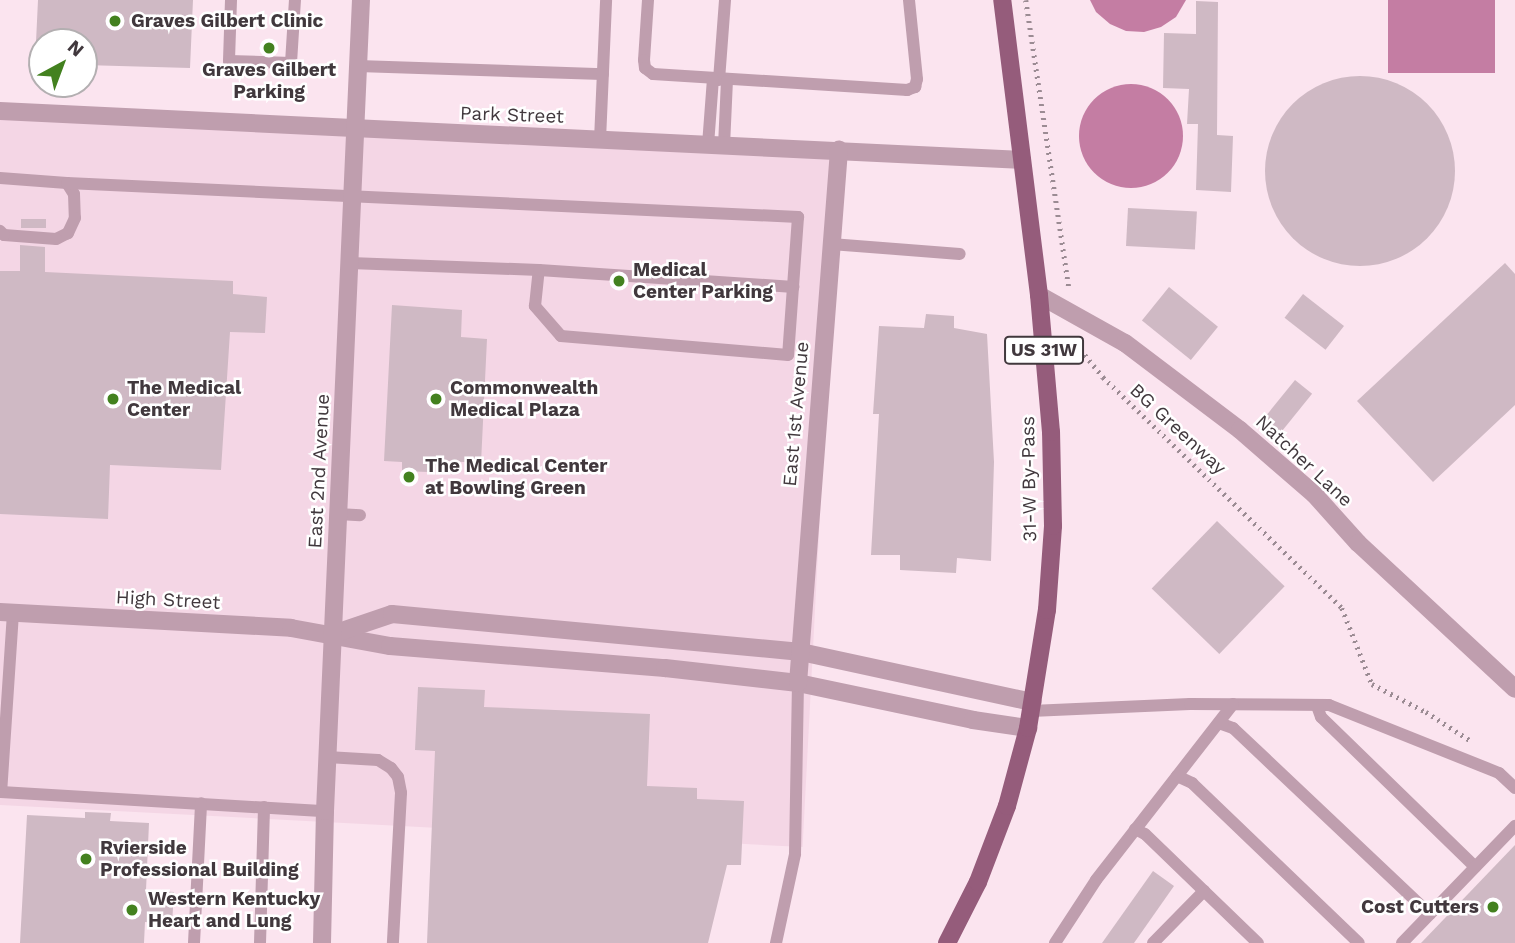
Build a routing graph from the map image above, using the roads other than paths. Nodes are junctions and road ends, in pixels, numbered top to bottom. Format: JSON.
{"nodes":[{"id":1,"x":231,"y":0,"type":"edge"},
{"id":2,"x":295,"y":0,"type":"edge"},
{"id":3,"x":360,"y":0,"type":"edge"},
{"id":4,"x":606,"y":0,"type":"edge"},
{"id":5,"x":648,"y":0,"type":"edge"},
{"id":6,"x":725,"y":0,"type":"edge"},
{"id":7,"x":909,"y":0,"type":"edge"},
{"id":8,"x":1002,"y":0,"type":"edge"},
{"id":9,"x":358,"y":66,"type":"junction"},
{"id":10,"x":603,"y":74,"type":"junction"},
{"id":11,"x":719,"y":80,"type":"junction"},
{"id":12,"x":0,"y":111,"type":"edge"},
{"id":13,"x":356,"y":130,"type":"junction"},
{"id":14,"x":600,"y":140,"type":"junction"},
{"id":15,"x":716,"y":145,"type":"junction"},
{"id":16,"x":839,"y":150,"type":"junction"},
{"id":17,"x":1022,"y":160,"type":"junction"},
{"id":18,"x":0,"y":178,"type":"edge"},
{"id":19,"x":67,"y":183,"type":"junction"},
{"id":20,"x":353,"y":196,"type":"junction"},
{"id":21,"x":0,"y":231,"type":"edge"},
{"id":22,"x":831,"y":244,"type":"junction"},
{"id":23,"x":960,"y":254,"type":"dead end"},
{"id":24,"x":350,"y":263,"type":"junction"},
{"id":25,"x":539,"y":270,"type":"junction"},
{"id":26,"x":793,"y":287,"type":"junction"},
{"id":27,"x":1039,"y":295,"type":"junction"},
{"id":28,"x":338,"y":514,"type":"junction"},
{"id":29,"x":360,"y":515,"type":"dead end"},
{"id":30,"x":6,"y":612,"type":"edge"},
{"id":31,"x":333,"y":635,"type":"junction"},
{"id":32,"x":801,"y":652,"type":"junction"},
{"id":33,"x":798,"y":683,"type":"junction"},
{"id":34,"x":1515,"y":689,"type":"edge"},
{"id":35,"x":1233,"y":704,"type":"junction"},
{"id":36,"x":1317,"y":706,"type":"junction"},
{"id":37,"x":1031,"y":713,"type":"junction"},
{"id":38,"x":1219,"y":723,"type":"junction"},
{"id":39,"x":327,"y":757,"type":"junction"},
{"id":40,"x":1178,"y":776,"type":"junction"},
{"id":41,"x":1515,"y":788,"type":"edge"},
{"id":42,"x":201,"y":803,"type":"junction"},
{"id":43,"x":264,"y":807,"type":"junction"},
{"id":44,"x":325,"y":811,"type":"junction"},
{"id":45,"x":1515,"y":826,"type":"edge"},
{"id":46,"x":1135,"y":829,"type":"junction"},
{"id":47,"x":1475,"y":867,"type":"junction"},
{"id":48,"x":1204,"y":891,"type":"junction"},
{"id":49,"x":1430,"y":914,"type":"junction"},
{"id":50,"x":1157,"y":942,"type":"edge"},
{"id":51,"x":194,"y":943,"type":"edge"},
{"id":52,"x":260,"y":943,"type":"edge"},
{"id":53,"x":322,"y":943,"type":"edge"},
{"id":54,"x":393,"y":943,"type":"edge"},
{"id":55,"x":776,"y":943,"type":"edge"},
{"id":56,"x":947,"y":943,"type":"edge"},
{"id":57,"x":1055,"y":943,"type":"edge"},
{"id":58,"x":1258,"y":943,"type":"edge"},
{"id":59,"x":1359,"y":943,"type":"edge"},
{"id":60,"x":1402,"y":943,"type":"edge"}],
"edges":[{"from":1,"to":2,"type":"lane"},
{"from":3,"to":9,"type":"street","name":"East 2nd Avenue"},
{"from":4,"to":10,"type":"lane"},
{"from":5,"to":11,"type":"lane"},
{"from":6,"to":11,"type":"lane"},
{"from":7,"to":11,"type":"lane"},
{"from":8,"to":17,"type":"main road","name":"31-W By-Pass","number":"US 31W"},
{"from":9,"to":10,"type":"lane"},
{"from":9,"to":13,"type":"street","name":"East 2nd Avenue"},
{"from":10,"to":14,"type":"lane"},
{"from":11,"to":15,"type":"lane"},
{"from":12,"to":13,"type":"street","name":"Park Street"},
{"from":13,"to":14,"type":"street","name":"Park Street"},
{"from":13,"to":20,"type":"street","name":"East 2nd Avenue"},
{"from":14,"to":15,"type":"street","name":"Park Street"},
{"from":15,"to":16,"type":"street","name":"Park Street"},
{"from":16,"to":17,"type":"street","name":"Park Street"},
{"from":16,"to":22,"type":"street","name":"East 1st Avenue"},
{"from":17,"to":27,"type":"main road","name":"31-W By-Pass","number":"US 31W"},
{"from":18,"to":19,"type":"lane"},
{"from":19,"to":20,"type":"lane"},
{"from":19,"to":21,"type":"lane"},
{"from":20,"to":24,"type":"street","name":"East 2nd Avenue"},
{"from":20,"to":26,"type":"lane"},
{"from":22,"to":23,"type":"lane"},
{"from":22,"to":32,"type":"street","name":"East 1st Avenue"},
{"from":24,"to":25,"type":"lane"},
{"from":24,"to":28,"type":"street","name":"East 2nd Avenue"},
{"from":25,"to":26,"type":"lane"},
{"from":25,"to":26,"type":"lane"},
{"from":27,"to":34,"type":"street","name":"Natcher Lane"},
{"from":27,"to":37,"type":"main road","name":"31-W By-Pass","number":"US 31W"},
{"from":28,"to":29,"type":"lane"},
{"from":28,"to":31,"type":"street","name":"East 2nd Avenue"},
{"from":30,"to":31,"type":"street","name":"High Street"},
{"from":30,"to":42,"type":"lane"},
{"from":31,"to":32,"type":"street"},
{"from":31,"to":33,"type":"street","name":"High Street"},
{"from":31,"to":39,"type":"street","name":"East 2nd Avenue"},
{"from":32,"to":33,"type":"street","name":"East 1st Avenue"},
{"from":32,"to":37,"type":"street"},
{"from":33,"to":37,"type":"street","name":"High Street"},
{"from":33,"to":55,"type":"lane"},
{"from":35,"to":36,"type":"lane"},
{"from":35,"to":37,"type":"lane"},
{"from":35,"to":38,"type":"lane"},
{"from":36,"to":41,"type":"lane"},
{"from":36,"to":47,"type":"lane"},
{"from":37,"to":56,"type":"main road","name":"31-W By-Pass","number":"US 31W"},
{"from":38,"to":40,"type":"lane"},
{"from":38,"to":49,"type":"lane"},
{"from":39,"to":44,"type":"street","name":"East 2nd Avenue"},
{"from":39,"to":54,"type":"lane"},
{"from":40,"to":46,"type":"lane"},
{"from":40,"to":59,"type":"lane"},
{"from":42,"to":43,"type":"lane"},
{"from":42,"to":51,"type":"lane"},
{"from":43,"to":44,"type":"lane"},
{"from":43,"to":52,"type":"lane"},
{"from":44,"to":53,"type":"street","name":"East 2nd Avenue"},
{"from":45,"to":47,"type":"lane"},
{"from":46,"to":48,"type":"lane"},
{"from":46,"to":57,"type":"lane"},
{"from":47,"to":49,"type":"lane"},
{"from":48,"to":50,"type":"lane"},
{"from":48,"to":58,"type":"lane"},
{"from":49,"to":60,"type":"lane"}]}
